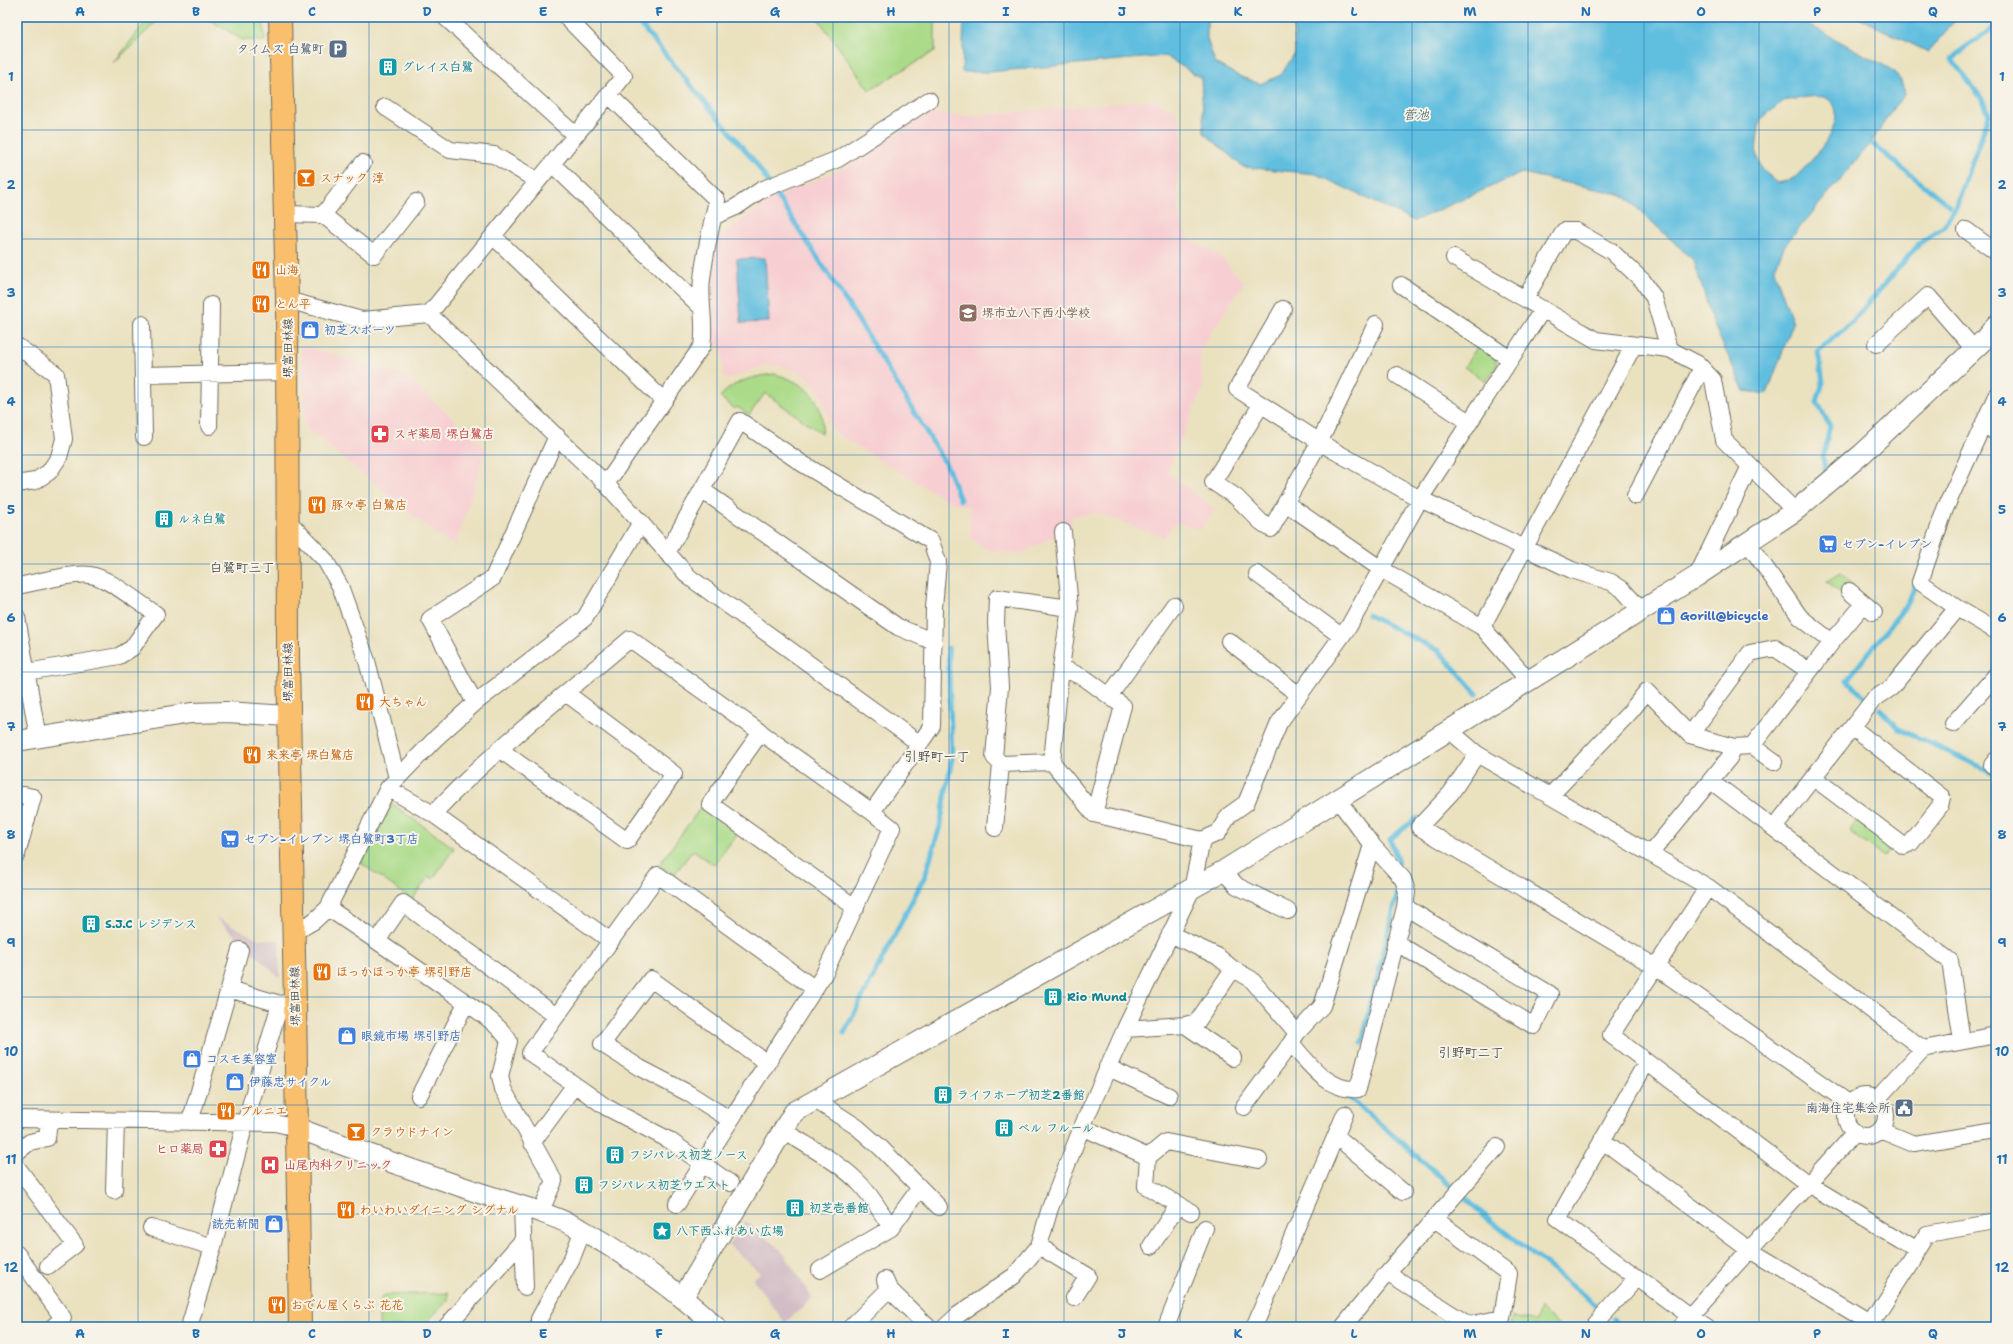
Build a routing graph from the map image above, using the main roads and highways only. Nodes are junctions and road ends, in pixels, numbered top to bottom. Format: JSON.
{"nodes":[{"id":1,"x":280,"y":17,"type":"edge"},
{"id":2,"x":300,"y":1327,"type":"edge"}],
"edges":[{"from":1,"to":2,"type":"main road","name":"堺富田林線"}]}
